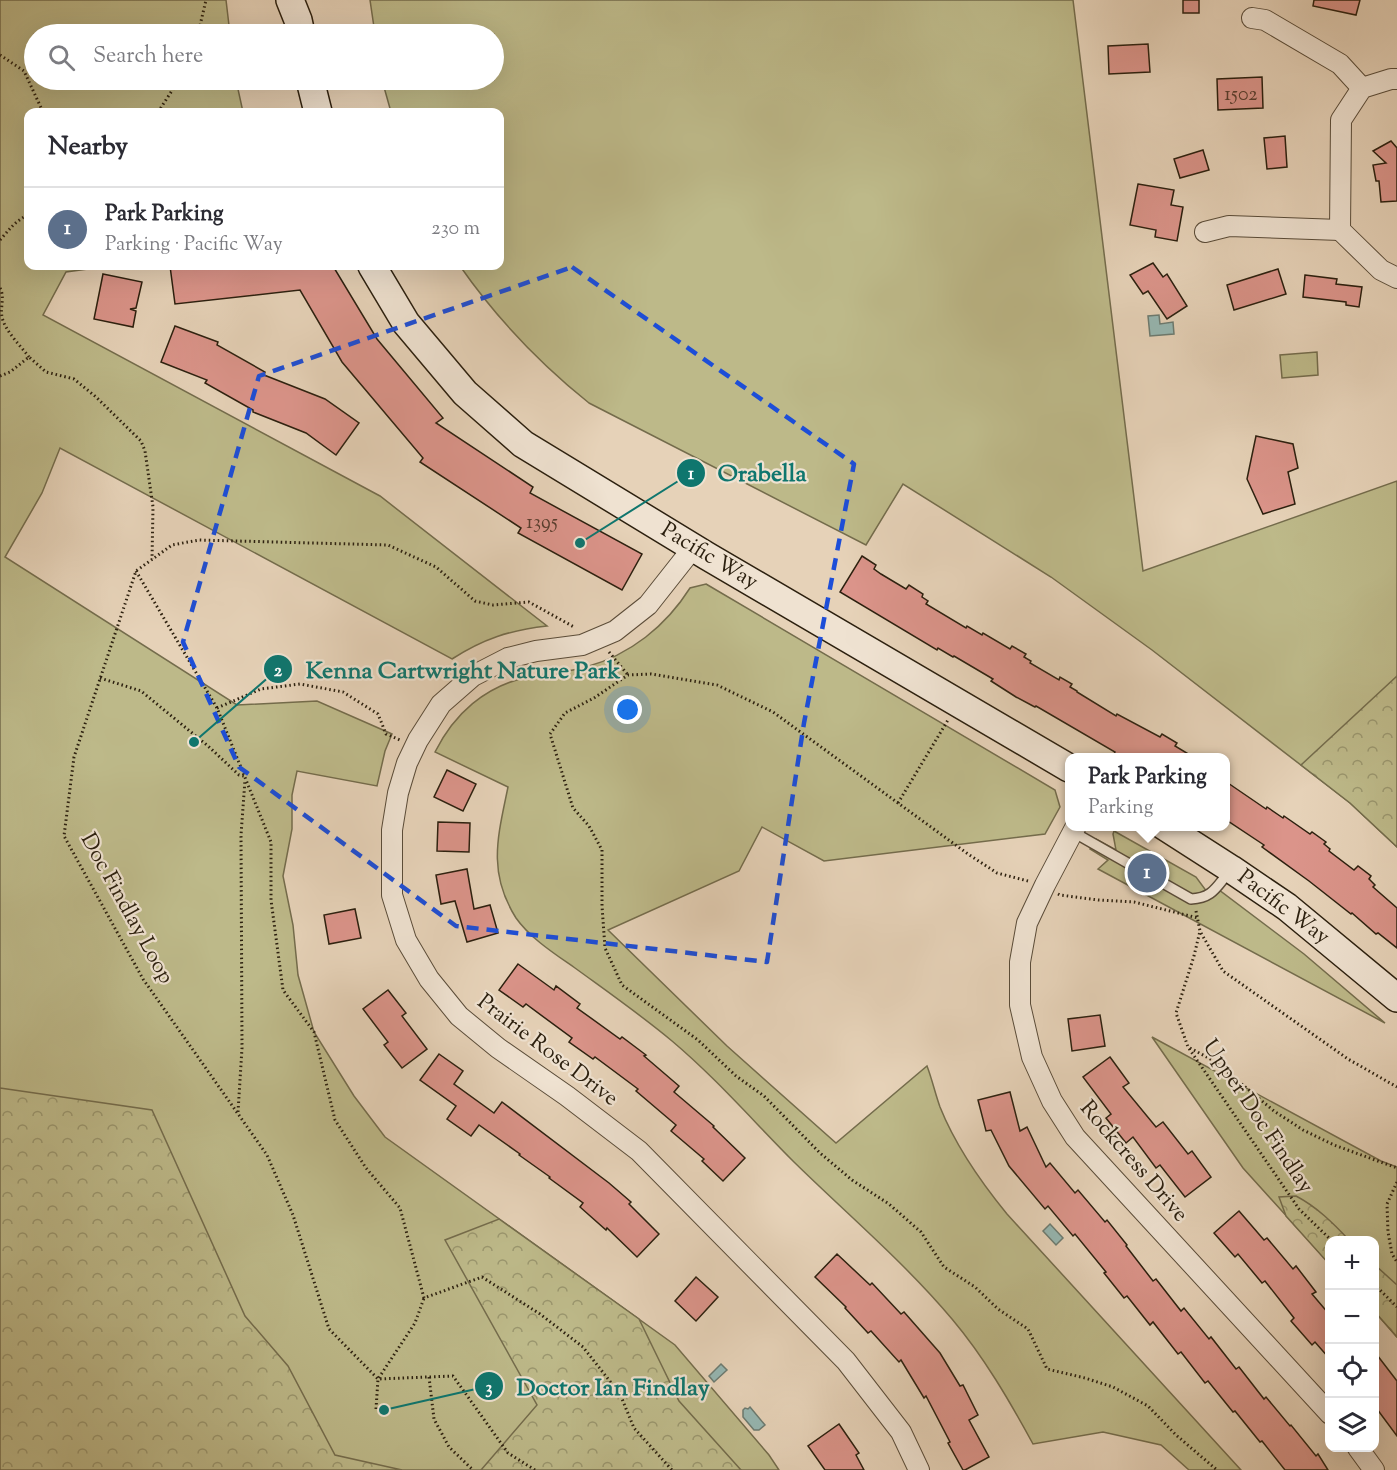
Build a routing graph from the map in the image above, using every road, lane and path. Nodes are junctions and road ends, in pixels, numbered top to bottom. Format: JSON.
{"nodes":[{"id":1,"x":206,"y":0,"type":"edge"},
{"id":2,"x":290,"y":0,"type":"edge"},
{"id":3,"x":1252,"y":18,"type":"dead end"},
{"id":4,"x":200,"y":24,"type":"edge"},
{"id":5,"x":299,"y":24,"type":"edge"},
{"id":6,"x":0,"y":55,"type":"edge"},
{"id":7,"x":24,"y":71,"type":"edge"},
{"id":8,"x":1397,"y":79,"type":"edge"},
{"id":9,"x":1362,"y":88,"type":"junction"},
{"id":10,"x":33,"y":90,"type":"edge"},
{"id":11,"x":172,"y":90,"type":"edge"},
{"id":12,"x":312,"y":90,"type":"edge"},
{"id":13,"x":41,"y":108,"type":"edge"},
{"id":14,"x":161,"y":108,"type":"edge"},
{"id":15,"x":317,"y":108,"type":"edge"},
{"id":16,"x":24,"y":217,"type":"edge"},
{"id":17,"x":1340,"y":230,"type":"junction"},
{"id":18,"x":1205,"y":232,"type":"dead end"},
{"id":19,"x":0,"y":240,"type":"edge"},
{"id":20,"x":374,"y":270,"type":"edge"},
{"id":21,"x":1397,"y":278,"type":"edge"},
{"id":22,"x":0,"y":288,"type":"edge"},
{"id":23,"x":29,"y":357,"type":"junction"},
{"id":24,"x":0,"y":376,"type":"edge"},
{"id":25,"x":693,"y":548,"type":"junction"},
{"id":26,"x":152,"y":559,"type":"junction"},
{"id":27,"x":136,"y":571,"type":"junction"},
{"id":28,"x":581,"y":631,"type":"dead end"},
{"id":29,"x":609,"y":652,"type":"dead end"},
{"id":30,"x":628,"y":675,"type":"junction"},
{"id":31,"x":100,"y":678,"type":"junction"},
{"id":32,"x":958,"y":703,"type":"junction"},
{"id":33,"x":217,"y":708,"type":"junction"},
{"id":34,"x":401,"y":741,"type":"dead end"},
{"id":35,"x":1065,"y":766,"type":"edge"},
{"id":36,"x":244,"y":777,"type":"junction"},
{"id":37,"x":898,"y":803,"type":"junction"},
{"id":38,"x":1074,"y":831,"type":"edge"},
{"id":39,"x":1078,"y":831,"type":"edge"},
{"id":40,"x":1172,"y":831,"type":"edge"},
{"id":41,"x":1231,"y":869,"type":"junction"},
{"id":42,"x":1045,"y":885,"type":"junction"},
{"id":43,"x":1191,"y":899,"type":"junction"},
{"id":44,"x":1198,"y":918,"type":"junction"},
{"id":45,"x":1200,"y":931,"type":"junction"},
{"id":46,"x":1397,"y":998,"type":"edge"},
{"id":47,"x":1188,"y":1047,"type":"junction"},
{"id":48,"x":1397,"y":1087,"type":"edge"},
{"id":49,"x":238,"y":1114,"type":"junction"},
{"id":50,"x":1397,"y":1168,"type":"edge"},
{"id":51,"x":1397,"y":1182,"type":"edge"},
{"id":52,"x":1327,"y":1236,"type":"edge"},
{"id":53,"x":1397,"y":1262,"type":"edge"},
{"id":54,"x":1379,"y":1289,"type":"edge"},
{"id":55,"x":424,"y":1298,"type":"junction"},
{"id":56,"x":1397,"y":1307,"type":"edge"},
{"id":57,"x":429,"y":1377,"type":"junction"},
{"id":58,"x":378,"y":1379,"type":"junction"},
{"id":59,"x":376,"y":1409,"type":"dead end"},
{"id":60,"x":1325,"y":1410,"type":"edge"},
{"id":61,"x":1361,"y":1452,"type":"edge"},
{"id":62,"x":472,"y":1470,"type":"edge"},
{"id":63,"x":535,"y":1470,"type":"edge"},
{"id":64,"x":672,"y":1470,"type":"edge"},
{"id":65,"x":919,"y":1470,"type":"edge"},
{"id":66,"x":1217,"y":1470,"type":"edge"},
{"id":67,"x":1374,"y":1470,"type":"edge"}],
"edges":[{"from":1,"to":4,"type":"path"},
{"from":2,"to":5,"type":"street"},
{"from":3,"to":9,"type":"street"},
{"from":6,"to":7,"type":"path"},
{"from":8,"to":9,"type":"street"},
{"from":9,"to":17,"type":"street"},
{"from":10,"to":13,"type":"path"},
{"from":11,"to":14,"type":"path"},
{"from":12,"to":15,"type":"street"},
{"from":16,"to":19,"type":"path"},
{"from":17,"to":18,"type":"street"},
{"from":17,"to":21,"type":"street"},
{"from":20,"to":25,"type":"street","name":"Pacific Way"},
{"from":22,"to":23,"type":"path"},
{"from":23,"to":24,"type":"path"},
{"from":23,"to":26,"type":"path"},
{"from":25,"to":32,"type":"street","name":"Pacific Way"},
{"from":25,"to":65,"type":"street","name":"Prairie Rose Drive"},
{"from":26,"to":27,"type":"path"},
{"from":26,"to":28,"type":"path"},
{"from":27,"to":31,"type":"path","name":"Doc Findlay Loop"},
{"from":27,"to":33,"type":"path"},
{"from":29,"to":30,"type":"path"},
{"from":30,"to":37,"type":"path"},
{"from":30,"to":66,"type":"path"},
{"from":31,"to":36,"type":"path"},
{"from":31,"to":49,"type":"path","name":"Doc Findlay Loop"},
{"from":32,"to":35,"type":"street","name":"Pacific Way"},
{"from":32,"to":37,"type":"path"},
{"from":33,"to":34,"type":"path"},
{"from":33,"to":36,"type":"path"},
{"from":36,"to":49,"type":"path"},
{"from":36,"to":55,"type":"path"},
{"from":37,"to":42,"type":"path"},
{"from":38,"to":42,"type":"street","name":"Rockcress Drive"},
{"from":39,"to":43,"type":"lane"},
{"from":40,"to":41,"type":"street","name":"Pacific Way"},
{"from":41,"to":43,"type":"lane"},
{"from":41,"to":46,"type":"street","name":"Pacific Way"},
{"from":42,"to":44,"type":"path"},
{"from":42,"to":60,"type":"street","name":"Rockcress Drive"},
{"from":43,"to":44,"type":"path","name":"Upper Doc Findlay"},
{"from":44,"to":45,"type":"path","name":"Upper Doc Findlay"},
{"from":45,"to":47,"type":"path","name":"Upper Doc Findlay"},
{"from":45,"to":48,"type":"path"},
{"from":47,"to":50,"type":"path"},
{"from":47,"to":52,"type":"path","name":"Upper Doc Findlay"},
{"from":49,"to":58,"type":"path","name":"Doc Findlay Loop"},
{"from":51,"to":53,"type":"path"},
{"from":54,"to":56,"type":"path"},
{"from":55,"to":58,"type":"path"},
{"from":55,"to":64,"type":"path"},
{"from":57,"to":58,"type":"path"},
{"from":57,"to":62,"type":"path"},
{"from":57,"to":63,"type":"path"},
{"from":58,"to":59,"type":"path"},
{"from":61,"to":67,"type":"street"}]}
